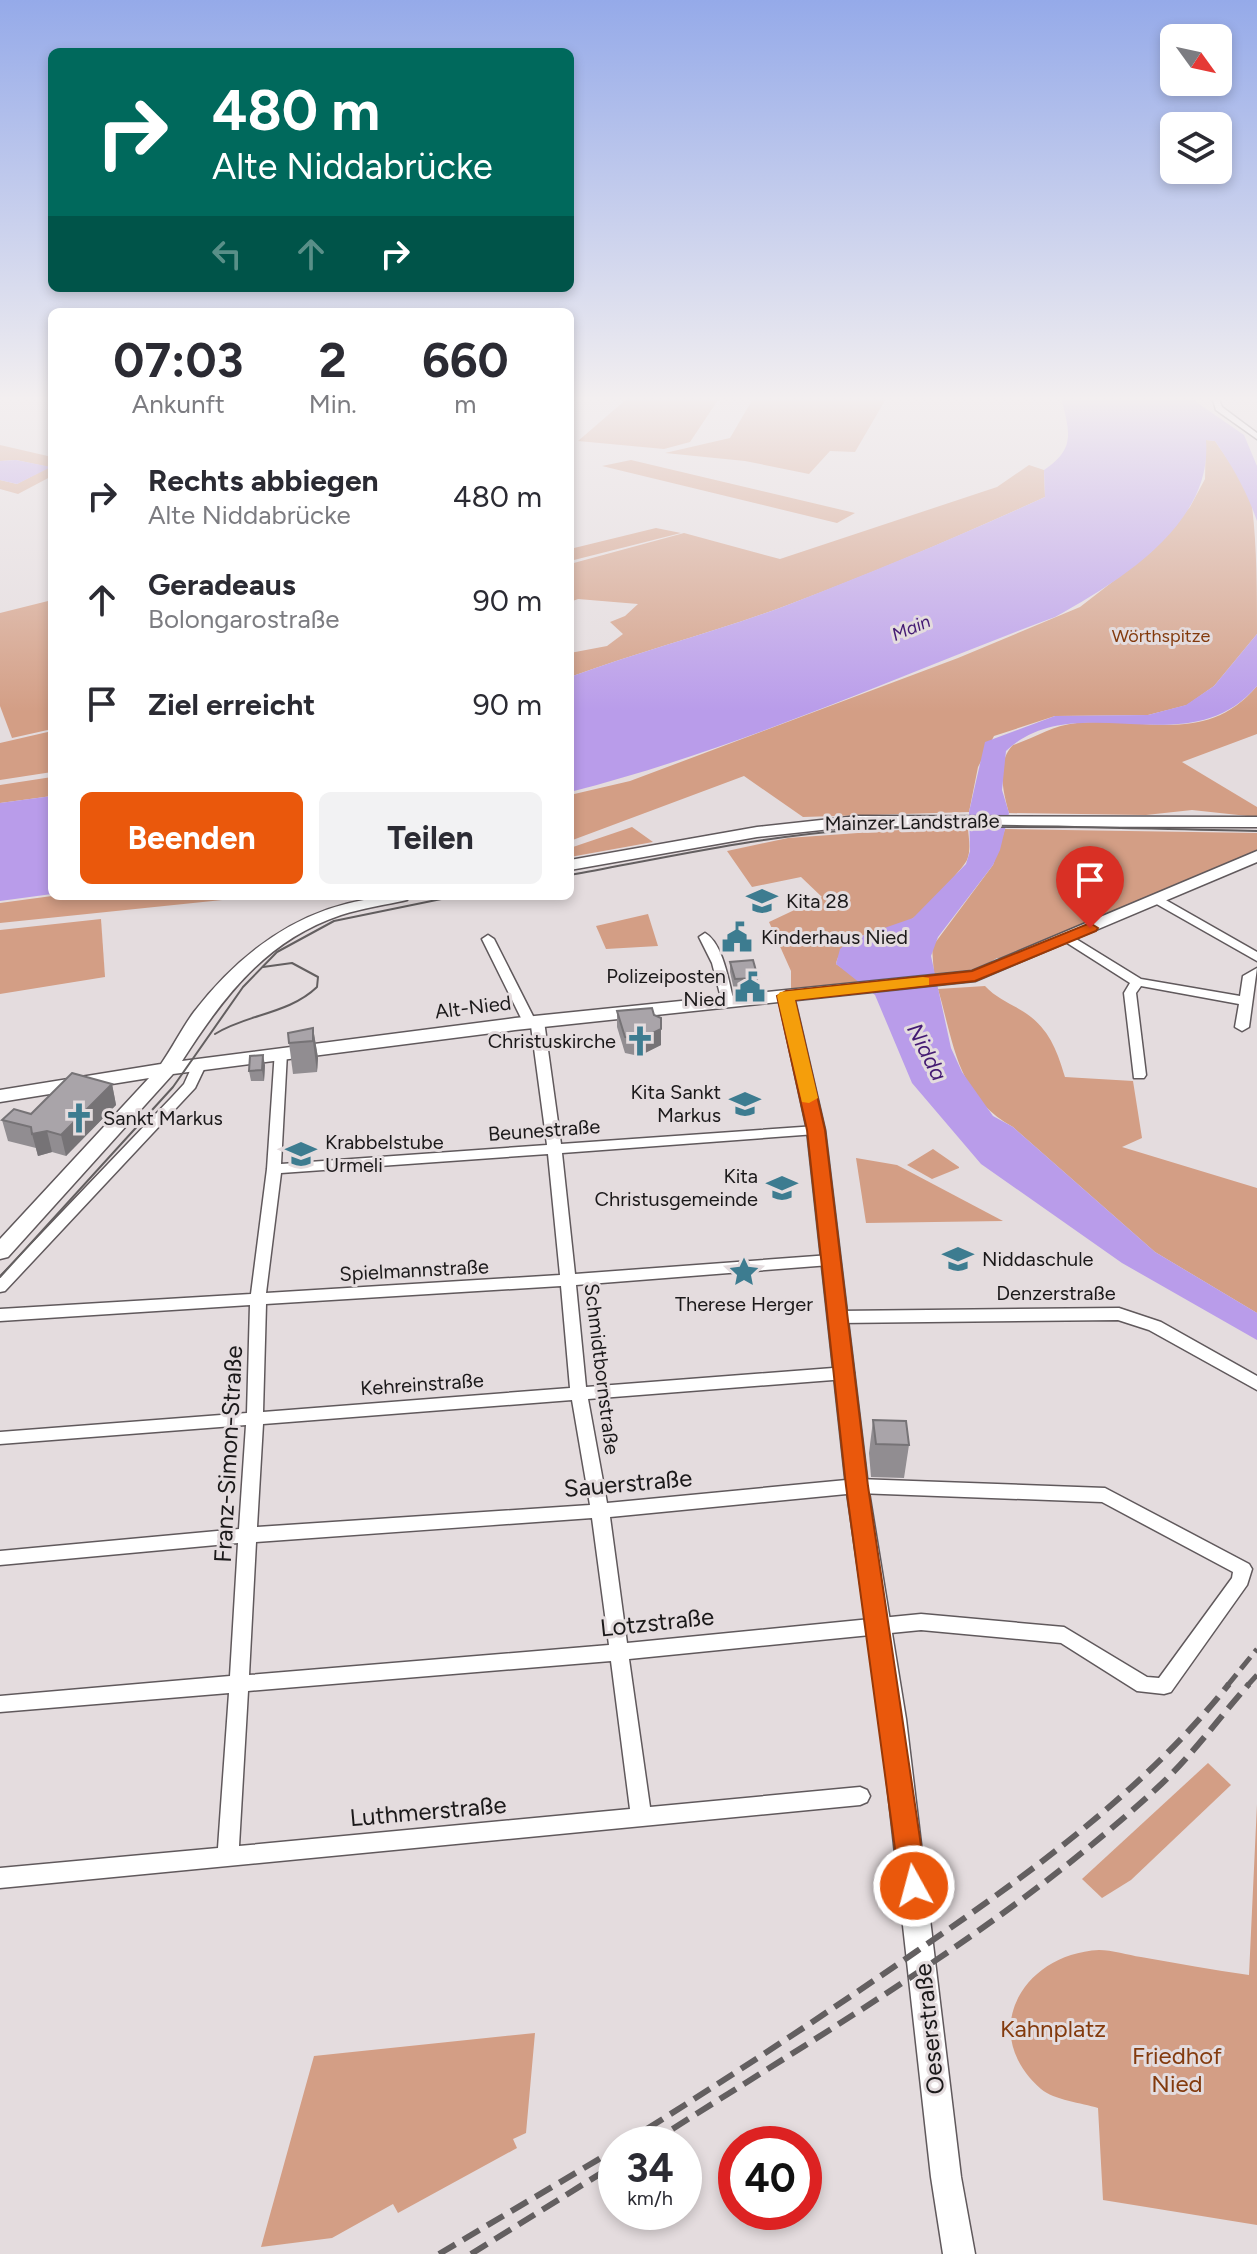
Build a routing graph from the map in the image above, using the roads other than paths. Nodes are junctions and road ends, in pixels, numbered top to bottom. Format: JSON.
{"nodes":[{"id":1,"x":1257,"y":822,"type":"edge"},
{"id":2,"x":1257,"y":856,"type":"edge"},
{"id":3,"x":574,"y":864,"type":"edge"},
{"id":4,"x":1157,"y":899,"type":"junction"},
{"id":5,"x":384,"y":900,"type":"edge"},
{"id":6,"x":705,"y":937,"type":"dead end"},
{"id":7,"x":1068,"y":938,"type":"junction"},
{"id":8,"x":488,"y":939,"type":"dead end"},
{"id":9,"x":1257,"y":957,"type":"edge"},
{"id":10,"x":1257,"y":972,"type":"edge"},
{"id":11,"x":1137,"y":982,"type":"junction"},
{"id":12,"x":792,"y":995,"type":"junction"},
{"id":13,"x":1244,"y":1001,"type":"junction"},
{"id":14,"x":728,"y":1002,"type":"junction"},
{"id":15,"x":534,"y":1022,"type":"junction"},
{"id":16,"x":1242,"y":1027,"type":"dead end"},
{"id":17,"x":280,"y":1053,"type":"junction"},
{"id":18,"x":199,"y":1065,"type":"junction"},
{"id":19,"x":167,"y":1069,"type":"junction"},
{"id":20,"x":1139,"y":1075,"type":"dead end"},
{"id":21,"x":0,"y":1096,"type":"edge"},
{"id":22,"x":816,"y":1130,"type":"junction"},
{"id":23,"x":555,"y":1149,"type":"junction"},
{"id":24,"x":274,"y":1169,"type":"junction"},
{"id":25,"x":0,"y":1252,"type":"edge"},
{"id":26,"x":830,"y":1260,"type":"junction"},
{"id":27,"x":568,"y":1280,"type":"junction"},
{"id":28,"x":0,"y":1287,"type":"edge"},
{"id":29,"x":258,"y":1299,"type":"junction"},
{"id":30,"x":0,"y":1315,"type":"edge"},
{"id":31,"x":838,"y":1317,"type":"junction"},
{"id":32,"x":846,"y":1373,"type":"junction"},
{"id":33,"x":1257,"y":1384,"type":"edge"},
{"id":34,"x":579,"y":1395,"type":"junction"},
{"id":35,"x":255,"y":1418,"type":"junction"},
{"id":36,"x":0,"y":1438,"type":"edge"},
{"id":37,"x":857,"y":1486,"type":"junction"},
{"id":38,"x":600,"y":1511,"type":"junction"},
{"id":39,"x":248,"y":1535,"type":"junction"},
{"id":40,"x":0,"y":1558,"type":"edge"},
{"id":41,"x":1243,"y":1569,"type":"joint"},
{"id":42,"x":878,"y":1625,"type":"junction"},
{"id":43,"x":617,"y":1652,"type":"junction"},
{"id":44,"x":240,"y":1682,"type":"junction"},
{"id":45,"x":0,"y":1704,"type":"edge"},
{"id":46,"x":860,"y":1796,"type":"dead end"},
{"id":47,"x":641,"y":1817,"type":"junction"},
{"id":48,"x":228,"y":1858,"type":"junction"},
{"id":49,"x":0,"y":1878,"type":"edge"},
{"id":50,"x":959,"y":2254,"type":"edge"}],
"edges":[{"from":1,"to":3,"type":"main road","name":"Mainzer Landstraße"},
{"from":2,"to":4,"type":"main road","name":"Alt-Nied"},
{"from":4,"to":7,"type":"main road","name":"Alt-Nied"},
{"from":4,"to":9,"type":"street"},
{"from":5,"to":19,"type":"main road"},
{"from":6,"to":14,"type":"street"},
{"from":7,"to":11,"type":"street"},
{"from":7,"to":12,"type":"main road","name":"Alt-Nied"},
{"from":8,"to":15,"type":"street","name":"Schmidtbornstraße"},
{"from":10,"to":13,"type":"street"},
{"from":11,"to":13,"type":"street"},
{"from":11,"to":20,"type":"street"},
{"from":12,"to":14,"type":"main road","name":"Alt-Nied"},
{"from":12,"to":22,"type":"street","name":"Oeserstraße"},
{"from":13,"to":16,"type":"street"},
{"from":14,"to":15,"type":"main road","name":"Alt-Nied"},
{"from":15,"to":17,"type":"main road","name":"Alt-Nied"},
{"from":15,"to":23,"type":"street","name":"Schmidtbornstraße"},
{"from":17,"to":18,"type":"main road","name":"Alt-Nied"},
{"from":17,"to":24,"type":"street","name":"Franz-Simon-Straße"},
{"from":18,"to":19,"type":"main road","name":"Alt-Nied"},
{"from":18,"to":28,"type":"street"},
{"from":19,"to":21,"type":"main road","name":"Alt-Nied"},
{"from":19,"to":25,"type":"main road"},
{"from":22,"to":23,"type":"street","name":"Beunestraße"},
{"from":22,"to":26,"type":"street","name":"Oeserstraße"},
{"from":23,"to":24,"type":"street","name":"Beunestraße"},
{"from":23,"to":27,"type":"street","name":"Schmidtbornstraße"},
{"from":24,"to":29,"type":"street","name":"Franz-Simon-Straße"},
{"from":26,"to":27,"type":"street","name":"Spielmannstraße"},
{"from":26,"to":31,"type":"street","name":"Oeserstraße"},
{"from":27,"to":29,"type":"street","name":"Spielmannstraße"},
{"from":27,"to":34,"type":"street","name":"Schmidtbornstraße"},
{"from":29,"to":30,"type":"street","name":"Spielmannstraße"},
{"from":29,"to":35,"type":"street","name":"Franz-Simon-Straße"},
{"from":31,"to":32,"type":"street","name":"Oeserstraße"},
{"from":31,"to":33,"type":"street","name":"Denzerstraße"},
{"from":32,"to":34,"type":"street","name":"Kehreinstraße"},
{"from":32,"to":37,"type":"street","name":"Oeserstraße"},
{"from":34,"to":35,"type":"street","name":"Kehreinstraße"},
{"from":34,"to":38,"type":"street","name":"Schmidtbornstraße"},
{"from":35,"to":36,"type":"street","name":"Kehreinstraße"},
{"from":35,"to":39,"type":"street","name":"Franz-Simon-Straße"},
{"from":37,"to":38,"type":"street","name":"Sauerstraße"},
{"from":37,"to":41,"type":"street","name":"Sauerstraße"},
{"from":37,"to":42,"type":"street","name":"Oeserstraße"},
{"from":38,"to":39,"type":"street","name":"Sauerstraße"},
{"from":38,"to":43,"type":"street","name":"Schmidtbornstraße"},
{"from":39,"to":40,"type":"street","name":"Sauerstraße"},
{"from":39,"to":44,"type":"street","name":"Franz-Simon-Straße"},
{"from":41,"to":42,"type":"street","name":"Lotzstraße"},
{"from":42,"to":43,"type":"street","name":"Lotzstraße"},
{"from":42,"to":50,"type":"street","name":"Oeserstraße"},
{"from":43,"to":44,"type":"street","name":"Lotzstraße"},
{"from":43,"to":47,"type":"street","name":"Schmidtbornstraße"},
{"from":44,"to":45,"type":"street","name":"Lotzstraße"},
{"from":44,"to":48,"type":"street","name":"Franz-Simon-Straße"},
{"from":46,"to":47,"type":"street","name":"Luthmerstraße"},
{"from":47,"to":48,"type":"street","name":"Luthmerstraße"},
{"from":48,"to":49,"type":"street","name":"Luthmerstraße"}]}
